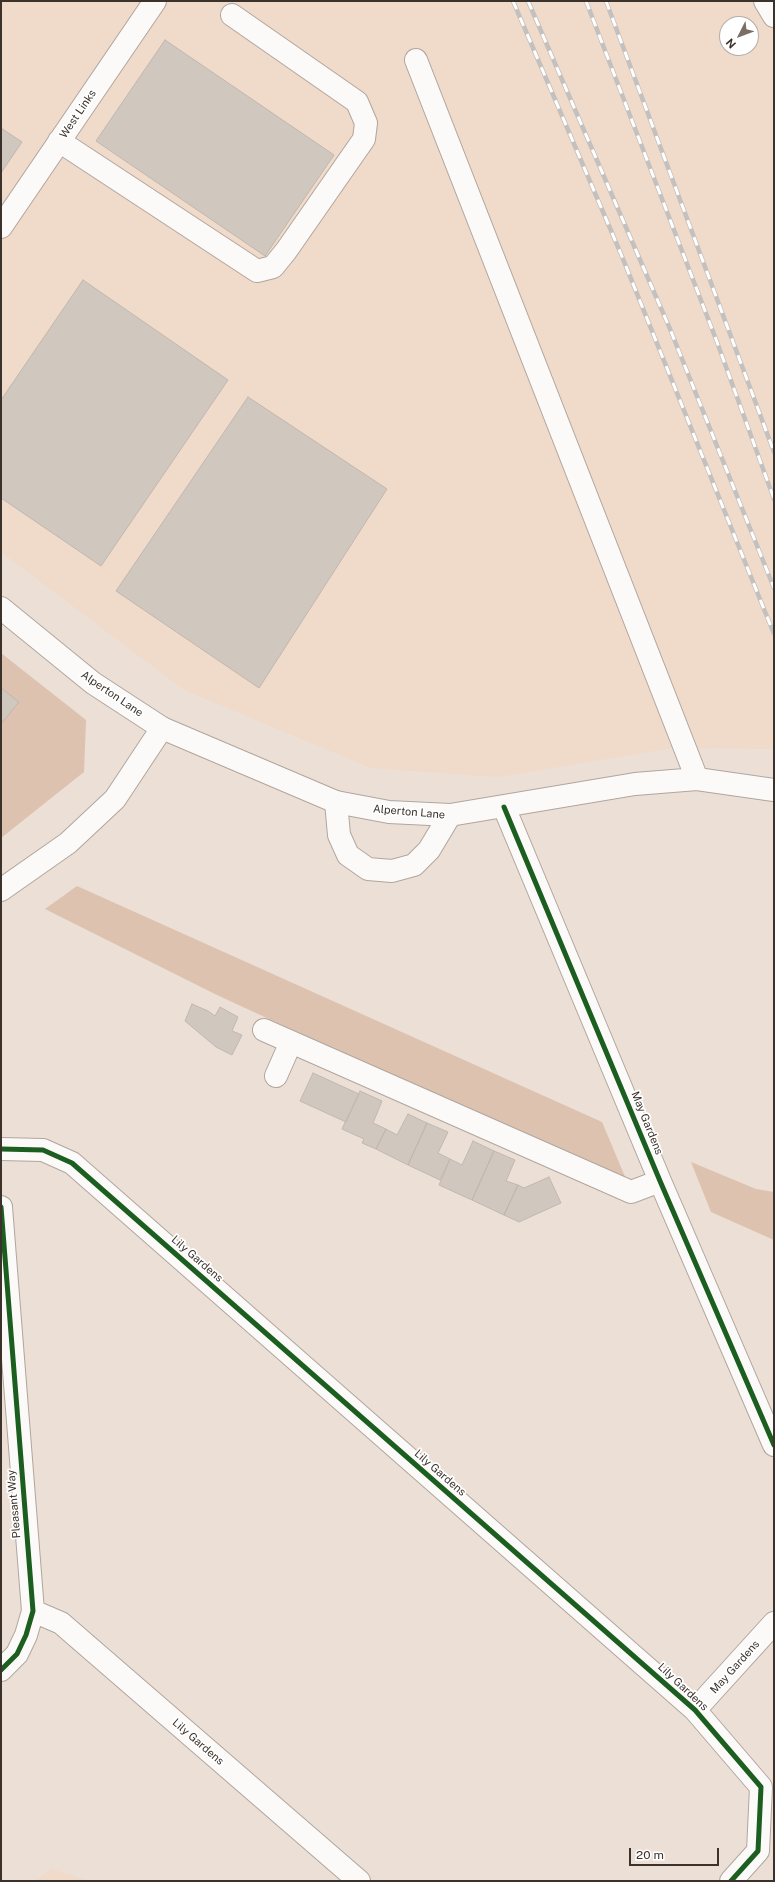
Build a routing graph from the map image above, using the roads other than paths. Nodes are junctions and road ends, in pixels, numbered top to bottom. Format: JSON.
{"nodes":[{"id":1,"x":155,"y":1,"type":"edge"},
{"id":2,"x":765,"y":1,"type":"edge"},
{"id":3,"x":232,"y":15,"type":"dead end"},
{"id":4,"x":774,"y":16,"type":"edge"},
{"id":5,"x":416,"y":60,"type":"dead end"},
{"id":6,"x":59,"y":142,"type":"junction"},
{"id":7,"x":1,"y":227,"type":"edge"},
{"id":8,"x":1,"y":608,"type":"edge"},
{"id":9,"x":162,"y":728,"type":"junction"},
{"id":10,"x":697,"y":779,"type":"junction"},
{"id":11,"x":774,"y":790,"type":"edge"},
{"id":12,"x":336,"y":802,"type":"junction"},
{"id":13,"x":504,"y":807,"type":"junction"},
{"id":14,"x":450,"y":815,"type":"junction"},
{"id":15,"x":1,"y":890,"type":"edge"},
{"id":16,"x":264,"y":1030,"type":"dead end"},
{"id":17,"x":291,"y":1042,"type":"junction"},
{"id":18,"x":276,"y":1076,"type":"dead end"},
{"id":19,"x":1,"y":1149,"type":"edge"},
{"id":20,"x":660,"y":1181,"type":"junction"},
{"id":21,"x":1,"y":1207,"type":"edge"},
{"id":22,"x":4,"y":1299,"type":"edge"},
{"id":23,"x":774,"y":1445,"type":"edge"},
{"id":24,"x":33,"y":1611,"type":"junction"},
{"id":25,"x":774,"y":1623,"type":"edge"},
{"id":26,"x":1,"y":1670,"type":"edge"},
{"id":27,"x":695,"y":1710,"type":"junction"},
{"id":28,"x":359,"y":1881,"type":"edge"},
{"id":29,"x":731,"y":1881,"type":"edge"}],
"edges":[{"from":1,"to":6,"type":"street","name":"West Links"},
{"from":2,"to":4,"type":"street"},
{"from":3,"to":6,"type":"street"},
{"from":5,"to":10,"type":"street"},
{"from":6,"to":7,"type":"street","name":"West Links"},
{"from":8,"to":9,"type":"street","name":"Alperton Lane"},
{"from":9,"to":12,"type":"street","name":"Alperton Lane"},
{"from":9,"to":15,"type":"street"},
{"from":10,"to":11,"type":"street","name":"Alperton Lane"},
{"from":10,"to":13,"type":"street","name":"Alperton Lane"},
{"from":12,"to":14,"type":"street","name":"Alperton Lane"},
{"from":12,"to":14,"type":"street"},
{"from":13,"to":14,"type":"street","name":"Alperton Lane"},
{"from":13,"to":20,"type":"street","name":"May Gardens"},
{"from":16,"to":17,"type":"street"},
{"from":17,"to":18,"type":"street"},
{"from":17,"to":20,"type":"street"},
{"from":19,"to":27,"type":"street","name":"Lily Gardens"},
{"from":20,"to":23,"type":"street","name":"May Gardens"},
{"from":21,"to":22,"type":"street","name":"Pleasant Way"},
{"from":22,"to":24,"type":"street","name":"Pleasant Way"},
{"from":24,"to":26,"type":"street","name":"Pleasant Way"},
{"from":24,"to":28,"type":"street","name":"Lily Gardens"},
{"from":25,"to":27,"type":"street","name":"May Gardens"},
{"from":27,"to":29,"type":"street","name":"Lily Gardens"}]}
